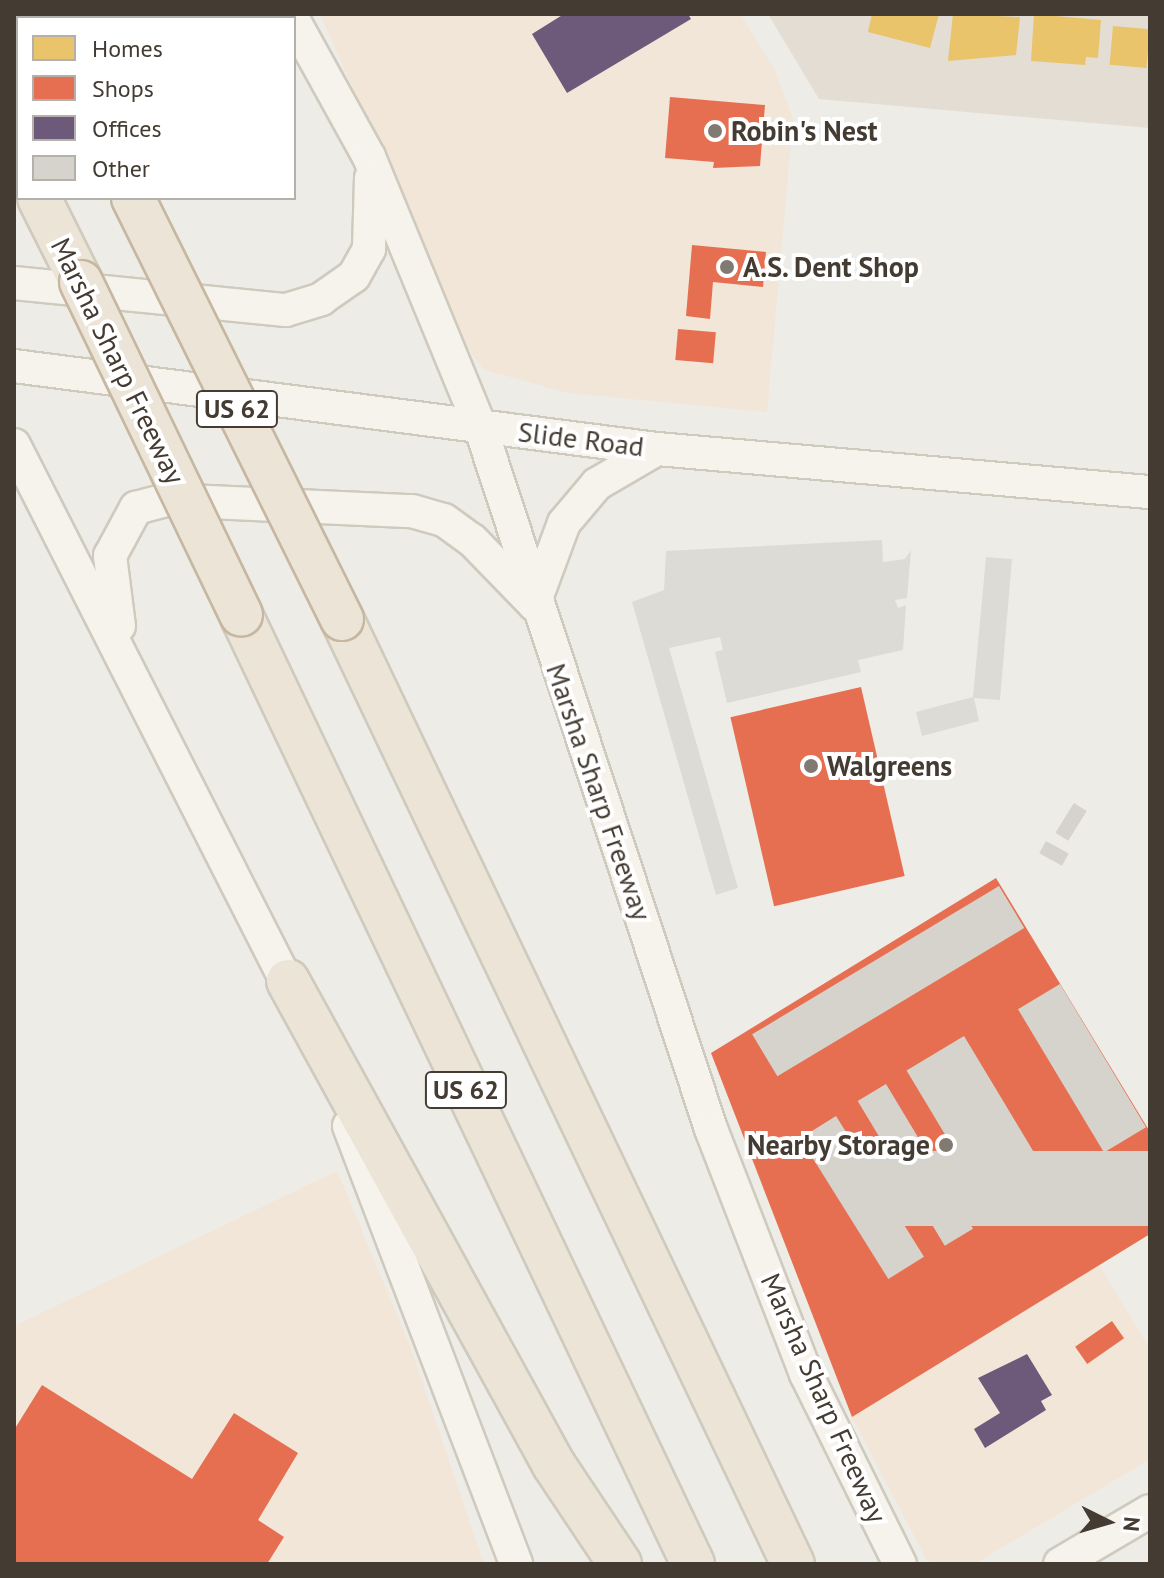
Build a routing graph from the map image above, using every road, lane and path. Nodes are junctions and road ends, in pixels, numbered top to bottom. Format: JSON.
{"nodes":[{"id":1,"x":296,"y":25,"type":"edge"},
{"id":2,"x":369,"y":157,"type":"junction"},
{"id":3,"x":40,"y":200,"type":"edge"},
{"id":4,"x":134,"y":200,"type":"edge"},
{"id":5,"x":14,"y":283,"type":"edge"},
{"id":6,"x":14,"y":366,"type":"edge"},
{"id":7,"x":480,"y":426,"type":"junction"},
{"id":8,"x":14,"y":445,"type":"edge"},
{"id":9,"x":657,"y":449,"type":"junction"},
{"id":10,"x":1150,"y":492,"type":"edge"},
{"id":11,"x":534,"y":604,"type":"junction"},
{"id":12,"x":122,"y":649,"type":"junction"},
{"id":13,"x":288,"y":981,"type":"junction"},
{"id":14,"x":1150,"y":1511,"type":"edge"},
{"id":15,"x":516,"y":1564,"type":"edge"},
{"id":16,"x":620,"y":1564,"type":"edge"},
{"id":17,"x":693,"y":1564,"type":"edge"},
{"id":18,"x":793,"y":1564,"type":"edge"},
{"id":19,"x":900,"y":1564,"type":"edge"},
{"id":20,"x":1060,"y":1564,"type":"edge"}],
"edges":[{"from":1,"to":2,"type":"main road","name":"Marsha Sharp Freeway"},
{"from":2,"to":5,"type":"main road"},
{"from":2,"to":7,"type":"main road","name":"Marsha Sharp Freeway"},
{"from":3,"to":17,"type":"highway","name":"Marsha Sharp Freeway","number":"US 62","bridge":true},
{"from":4,"to":18,"type":"highway","number":"US 62","bridge":true},
{"from":6,"to":7,"type":"main road","name":"Slide Road"},
{"from":7,"to":9,"type":"main road","name":"Slide Road"},
{"from":7,"to":11,"type":"main road","name":"Marsha Sharp Freeway"},
{"from":8,"to":12,"type":"main road"},
{"from":9,"to":10,"type":"main road","name":"Slide Road"},
{"from":9,"to":11,"type":"main road"},
{"from":11,"to":12,"type":"main road"},
{"from":11,"to":19,"type":"main road","name":"Marsha Sharp Freeway"},
{"from":12,"to":13,"type":"main road"},
{"from":13,"to":15,"type":"main road"},
{"from":13,"to":16,"type":"highway"},
{"from":14,"to":20,"type":"main road"}]}
